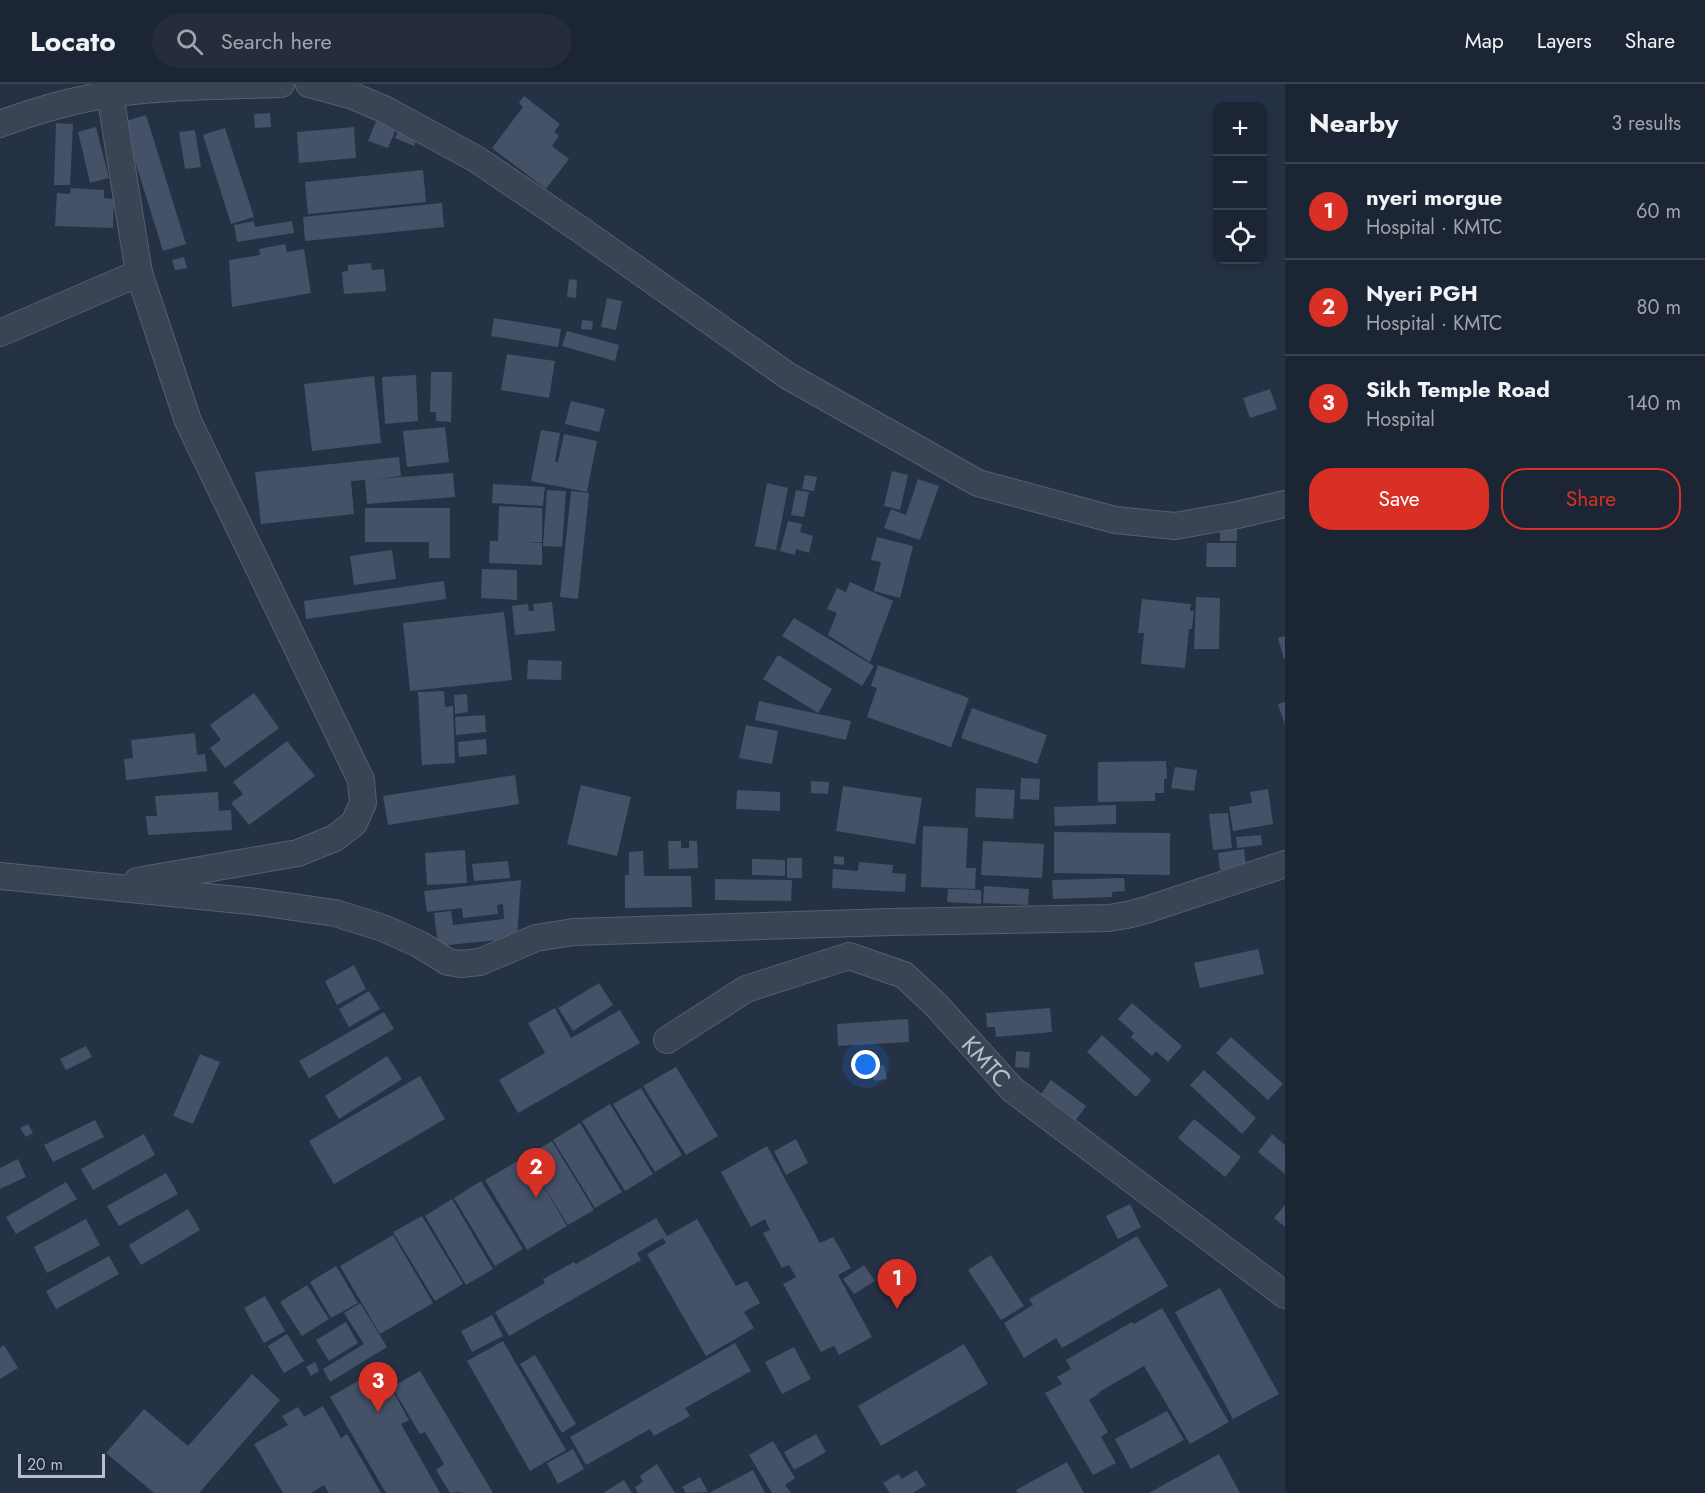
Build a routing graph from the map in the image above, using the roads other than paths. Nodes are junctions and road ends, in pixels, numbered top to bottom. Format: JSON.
{"nodes":[{"id":1,"x":281,"y":84,"type":"edge"},
{"id":2,"x":309,"y":84,"type":"edge"},
{"id":3,"x":110,"y":94,"type":"junction"},
{"id":4,"x":0,"y":124,"type":"edge"},
{"id":5,"x":139,"y":273,"type":"junction"},
{"id":6,"x":0,"y":333,"type":"edge"},
{"id":7,"x":1285,"y":504,"type":"edge"},
{"id":8,"x":1285,"y":864,"type":"edge"},
{"id":9,"x":0,"y":876,"type":"edge"},
{"id":10,"x":104,"y":887,"type":"junction"},
{"id":11,"x":667,"y":1040,"type":"dead end"},
{"id":12,"x":1285,"y":1295,"type":"edge"}],
"edges":[{"from":1,"to":3,"type":"street"},
{"from":2,"to":7,"type":"street"},
{"from":3,"to":4,"type":"street"},
{"from":3,"to":5,"type":"street"},
{"from":5,"to":6,"type":"street"},
{"from":5,"to":10,"type":"street"},
{"from":8,"to":10,"type":"street"},
{"from":9,"to":10,"type":"street"},
{"from":11,"to":12,"type":"street","name":"KMTC"}]}
